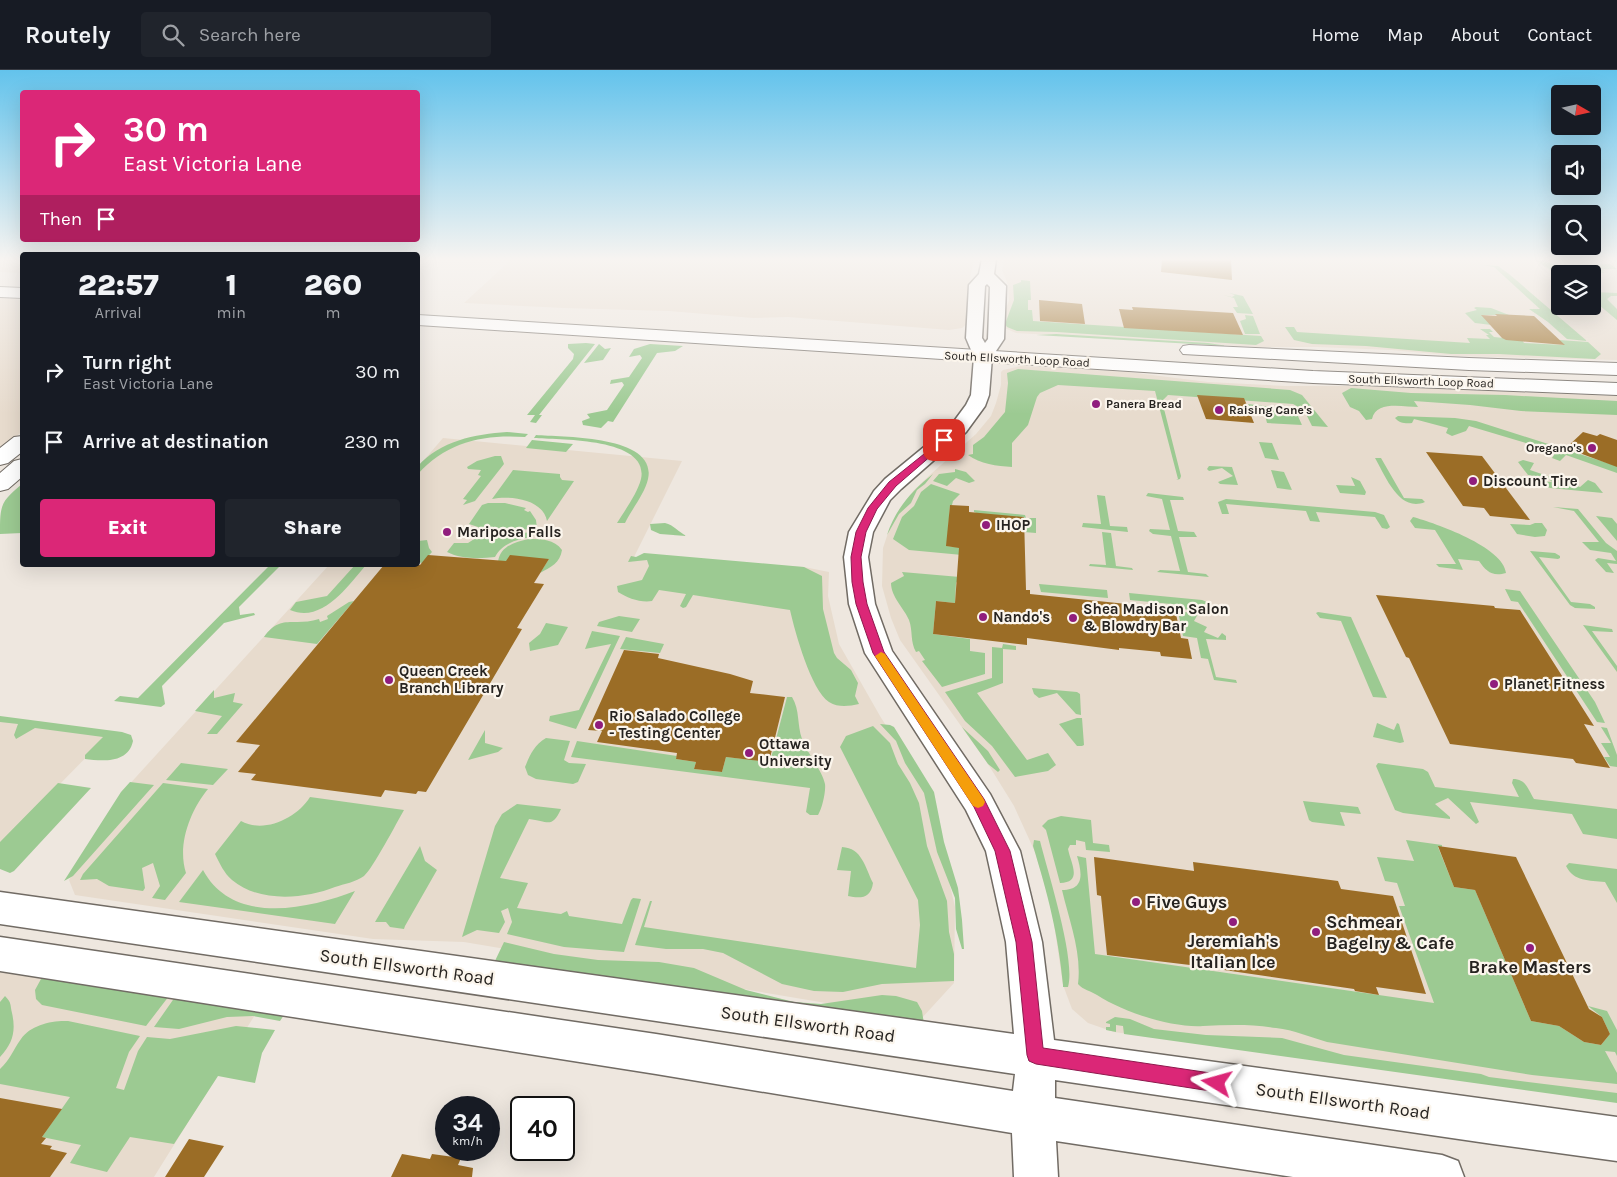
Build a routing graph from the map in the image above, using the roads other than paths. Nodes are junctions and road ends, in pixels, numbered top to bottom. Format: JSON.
{"nodes":[{"id":1,"x":514,"y":311,"type":"edge"},
{"id":2,"x":972,"y":311,"type":"edge"},
{"id":3,"x":997,"y":311,"type":"edge"},
{"id":4,"x":420,"y":320,"type":"edge"},
{"id":5,"x":776,"y":326,"type":"dead end"},
{"id":6,"x":966,"y":337,"type":"junction"},
{"id":7,"x":996,"y":339,"type":"junction"},
{"id":8,"x":1018,"y":340,"type":"dead end"},
{"id":9,"x":1169,"y":349,"type":"dead end"},
{"id":10,"x":983,"y":357,"type":"junction"},
{"id":11,"x":1617,"y":369,"type":"edge"},
{"id":12,"x":1617,"y":389,"type":"edge"},
{"id":13,"x":20,"y":443,"type":"edge"},
{"id":14,"x":0,"y":458,"type":"edge"},
{"id":15,"x":20,"y":468,"type":"edge"},
{"id":16,"x":0,"y":484,"type":"edge"},
{"id":17,"x":0,"y":908,"type":"edge"},
{"id":18,"x":0,"y":954,"type":"edge"},
{"id":19,"x":1036,"y":1055,"type":"junction"},
{"id":20,"x":1033,"y":1115,"type":"junction"},
{"id":21,"x":1617,"y":1139,"type":"edge"},
{"id":22,"x":1036,"y":1177,"type":"edge"},
{"id":23,"x":1442,"y":1177,"type":"edge"}],
"edges":[{"from":1,"to":5,"type":"main road"},
{"from":2,"to":6,"type":"street"},
{"from":3,"to":7,"type":"street"},
{"from":4,"to":10,"type":"main road","name":"South Ellsworth Loop Road"},
{"from":6,"to":7,"type":"main road","name":"South Ellsworth Loop Road"},
{"from":6,"to":10,"type":"street"},
{"from":7,"to":8,"type":"main road","name":"South Ellsworth Loop Road"},
{"from":7,"to":10,"type":"street"},
{"from":9,"to":11,"type":"main road","name":"South Ellsworth Loop Road"},
{"from":10,"to":12,"type":"main road","name":"South Ellsworth Loop Road"},
{"from":10,"to":19,"type":"street"},
{"from":13,"to":14,"type":"main road"},
{"from":15,"to":16,"type":"main road"},
{"from":17,"to":19,"type":"street","name":"South Ellsworth Road"},
{"from":18,"to":20,"type":"street"},
{"from":19,"to":20,"type":"street"},
{"from":19,"to":21,"type":"street","name":"South Ellsworth Road"},
{"from":20,"to":22,"type":"street"},
{"from":20,"to":23,"type":"street"}]}
